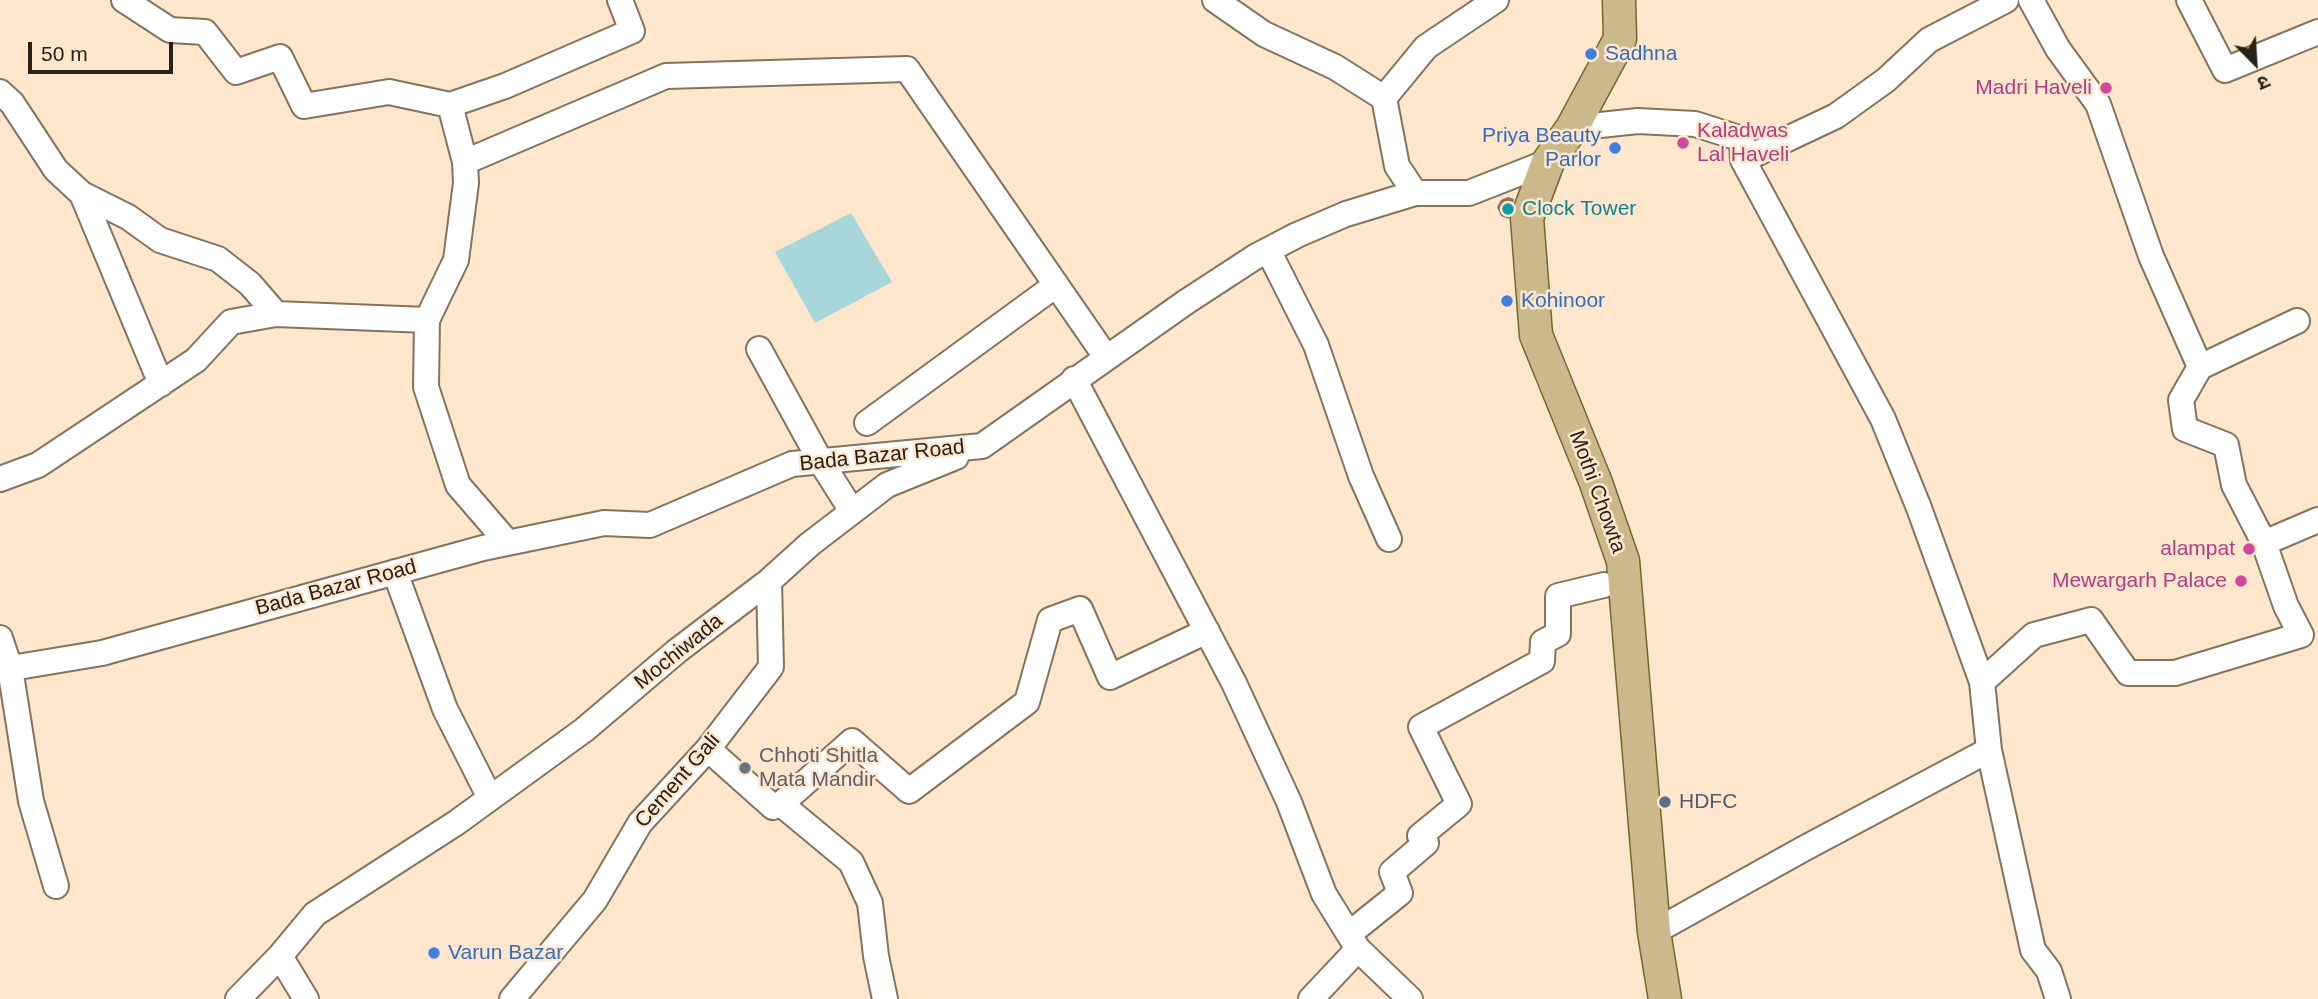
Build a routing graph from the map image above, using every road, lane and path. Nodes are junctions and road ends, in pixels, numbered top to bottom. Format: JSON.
{"nodes":[{"id":1,"x":124,"y":0,"type":"edge"},
{"id":2,"x":620,"y":0,"type":"edge"},
{"id":3,"x":1215,"y":0,"type":"edge"},
{"id":4,"x":1496,"y":0,"type":"edge"},
{"id":5,"x":1619,"y":0,"type":"edge"},
{"id":6,"x":2006,"y":0,"type":"edge"},
{"id":7,"x":2031,"y":0,"type":"edge"},
{"id":8,"x":2189,"y":0,"type":"edge"},
{"id":9,"x":2318,"y":32,"type":"edge"},
{"id":10,"x":0,"y":92,"type":"edge"},
{"id":11,"x":1384,"y":98,"type":"junction"},
{"id":12,"x":450,"y":105,"type":"junction"},
{"id":13,"x":1572,"y":128,"type":"junction"},
{"id":14,"x":1743,"y":160,"type":"junction"},
{"id":15,"x":465,"y":162,"type":"junction"},
{"id":16,"x":1548,"y":162,"type":"junction"},
{"id":17,"x":1415,"y":193,"type":"junction"},
{"id":18,"x":82,"y":194,"type":"junction"},
{"id":19,"x":1268,"y":250,"type":"junction"},
{"id":20,"x":1056,"y":285,"type":"junction"},
{"id":21,"x":276,"y":314,"type":"junction"},
{"id":22,"x":427,"y":320,"type":"junction"},
{"id":23,"x":2297,"y":321,"type":"dead end"},
{"id":24,"x":760,"y":349,"type":"dead end"},
{"id":25,"x":1106,"y":357,"type":"junction"},
{"id":26,"x":2200,"y":367,"type":"junction"},
{"id":27,"x":1074,"y":379,"type":"junction"},
{"id":28,"x":161,"y":383,"type":"junction"},
{"id":29,"x":867,"y":423,"type":"dead end"},
{"id":30,"x":982,"y":446,"type":"junction"},
{"id":31,"x":821,"y":461,"type":"junction"},
{"id":32,"x":0,"y":479,"type":"edge"},
{"id":33,"x":852,"y":512,"type":"junction"},
{"id":34,"x":2318,"y":520,"type":"edge"},
{"id":35,"x":1390,"y":539,"type":"dead end"},
{"id":36,"x":2264,"y":542,"type":"junction"},
{"id":37,"x":508,"y":543,"type":"junction"},
{"id":38,"x":395,"y":572,"type":"junction"},
{"id":39,"x":769,"y":582,"type":"junction"},
{"id":40,"x":1604,"y":585,"type":"dead end"},
{"id":41,"x":1207,"y":631,"type":"junction"},
{"id":42,"x":0,"y":638,"type":"edge"},
{"id":43,"x":5,"y":669,"type":"edge"},
{"id":44,"x":1982,"y":682,"type":"junction"},
{"id":45,"x":708,"y":749,"type":"junction"},
{"id":46,"x":1989,"y":750,"type":"junction"},
{"id":47,"x":490,"y":798,"type":"junction"},
{"id":48,"x":781,"y":804,"type":"junction"},
{"id":49,"x":56,"y":886,"type":"dead end"},
{"id":50,"x":1654,"y":932,"type":"junction"},
{"id":51,"x":1353,"y":942,"type":"junction"},
{"id":52,"x":280,"y":956,"type":"junction"},
{"id":53,"x":237,"y":999,"type":"edge"},
{"id":54,"x":306,"y":999,"type":"edge"},
{"id":55,"x":513,"y":999,"type":"edge"},
{"id":56,"x":885,"y":999,"type":"edge"},
{"id":57,"x":1311,"y":999,"type":"edge"},
{"id":58,"x":1410,"y":999,"type":"edge"},
{"id":59,"x":1665,"y":999,"type":"edge"},
{"id":60,"x":2058,"y":999,"type":"edge"}],
"edges":[{"from":1,"to":12,"type":"street"},
{"from":2,"to":12,"type":"street"},
{"from":3,"to":11,"type":"street"},
{"from":4,"to":11,"type":"street"},
{"from":5,"to":13,"type":"main road","name":"Mothi Chowta"},
{"from":6,"to":14,"type":"street"},
{"from":7,"to":26,"type":"street"},
{"from":8,"to":9,"type":"street"},
{"from":10,"to":18,"type":"street"},
{"from":11,"to":17,"type":"street"},
{"from":12,"to":15,"type":"street"},
{"from":13,"to":14,"type":"street"},
{"from":13,"to":16,"type":"main road","name":"Mothi Chowta"},
{"from":14,"to":44,"type":"street"},
{"from":15,"to":20,"type":"street"},
{"from":15,"to":22,"type":"street"},
{"from":16,"to":17,"type":"street","name":"Bada Bazar Road"},
{"from":16,"to":50,"type":"main road","name":"Mothi Chowta"},
{"from":17,"to":19,"type":"street","name":"Bada Bazar Road"},
{"from":18,"to":21,"type":"street"},
{"from":18,"to":28,"type":"street"},
{"from":19,"to":25,"type":"street","name":"Bada Bazar Road"},
{"from":19,"to":35,"type":"street"},
{"from":20,"to":25,"type":"street"},
{"from":20,"to":29,"type":"street"},
{"from":21,"to":22,"type":"street"},
{"from":21,"to":28,"type":"street"},
{"from":22,"to":37,"type":"street"},
{"from":23,"to":26,"type":"street"},
{"from":24,"to":31,"type":"street"},
{"from":25,"to":27,"type":"street","name":"Bada Bazar Road"},
{"from":26,"to":36,"type":"street"},
{"from":27,"to":30,"type":"street","name":"Bada Bazar Road"},
{"from":27,"to":41,"type":"street"},
{"from":28,"to":32,"type":"street"},
{"from":30,"to":31,"type":"street","name":"Bada Bazar Road"},
{"from":30,"to":33,"type":"street","name":"Mochiwada"},
{"from":31,"to":33,"type":"street"},
{"from":31,"to":37,"type":"street","name":"Bada Bazar Road"},
{"from":33,"to":39,"type":"street","name":"Mochiwada"},
{"from":34,"to":36,"type":"street"},
{"from":36,"to":44,"type":"street"},
{"from":37,"to":38,"type":"street","name":"Bada Bazar Road"},
{"from":38,"to":43,"type":"street","name":"Bada Bazar Road"},
{"from":38,"to":47,"type":"street"},
{"from":39,"to":45,"type":"street","name":"Cement Gali"},
{"from":39,"to":47,"type":"street","name":"Mochiwada"},
{"from":40,"to":51,"type":"street"},
{"from":41,"to":48,"type":"street"},
{"from":41,"to":51,"type":"street"},
{"from":42,"to":43,"type":"street"},
{"from":43,"to":49,"type":"street"},
{"from":44,"to":46,"type":"street"},
{"from":45,"to":48,"type":"street"},
{"from":45,"to":55,"type":"street","name":"Cement Gali"},
{"from":46,"to":50,"type":"street"},
{"from":46,"to":60,"type":"street"},
{"from":47,"to":52,"type":"street","name":"Mochiwada"},
{"from":48,"to":56,"type":"street"},
{"from":50,"to":59,"type":"main road","name":"Mothi Chowta"},
{"from":51,"to":57,"type":"street"},
{"from":51,"to":58,"type":"street"},
{"from":52,"to":53,"type":"street","name":"Mochiwada"},
{"from":52,"to":54,"type":"street"}]}
